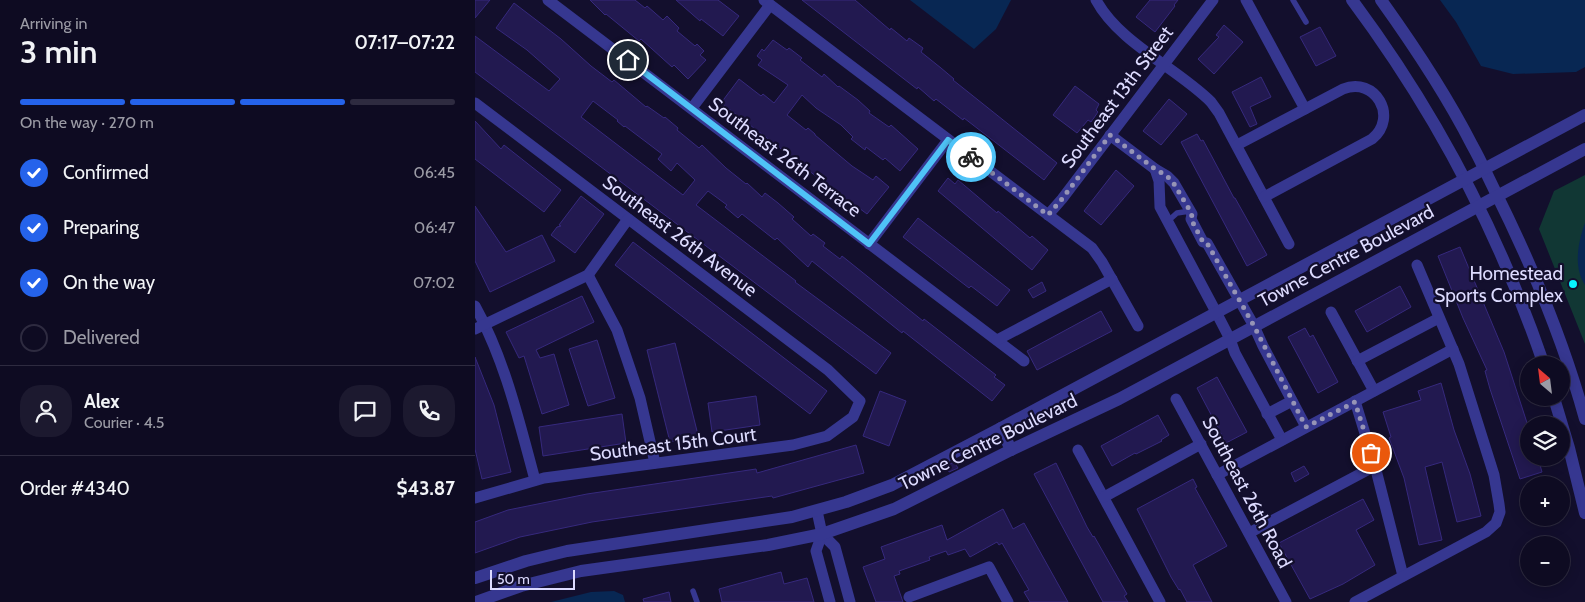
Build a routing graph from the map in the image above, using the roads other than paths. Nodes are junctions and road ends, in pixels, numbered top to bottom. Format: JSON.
{"nodes":[{"id":1,"x":549,"y":0,"type":"edge"},
{"id":2,"x":1096,"y":0,"type":"edge"},
{"id":3,"x":1213,"y":0,"type":"edge"},
{"id":4,"x":1246,"y":0,"type":"edge"},
{"id":5,"x":1293,"y":0,"type":"edge"},
{"id":6,"x":1352,"y":0,"type":"edge"},
{"id":7,"x":1381,"y":0,"type":"edge"},
{"id":8,"x":767,"y":2,"type":"edge"},
{"id":9,"x":1305,"y":22,"type":"dead end"},
{"id":10,"x":1164,"y":64,"type":"junction"},
{"id":11,"x":475,"y":103,"type":"edge"},
{"id":12,"x":692,"y":108,"type":"junction"},
{"id":13,"x":1305,"y":109,"type":"junction"},
{"id":14,"x":1585,"y":114,"type":"edge"},
{"id":15,"x":1110,"y":135,"type":"junction"},
{"id":16,"x":948,"y":140,"type":"junction"},
{"id":17,"x":1237,"y":145,"type":"junction"},
{"id":18,"x":1585,"y":149,"type":"edge"},
{"id":19,"x":1155,"y":169,"type":"junction"},
{"id":20,"x":1484,"y":169,"type":"junction"},
{"id":21,"x":1463,"y":180,"type":"junction"},
{"id":22,"x":1497,"y":196,"type":"junction"},
{"id":23,"x":1264,"y":197,"type":"junction"},
{"id":24,"x":1477,"y":207,"type":"junction"},
{"id":25,"x":1191,"y":212,"type":"junction"},
{"id":26,"x":1048,"y":215,"type":"junction"},
{"id":27,"x":628,"y":219,"type":"junction"},
{"id":28,"x":1168,"y":221,"type":"junction"},
{"id":29,"x":869,"y":244,"type":"junction"},
{"id":30,"x":1289,"y":244,"type":"dead end"},
{"id":31,"x":1417,"y":265,"type":"dead end"},
{"id":32,"x":588,"y":275,"type":"junction"},
{"id":33,"x":1112,"y":279,"type":"junction"},
{"id":34,"x":1239,"y":300,"type":"junction"},
{"id":35,"x":475,"y":306,"type":"edge"},
{"id":36,"x":1216,"y":312,"type":"junction"},
{"id":37,"x":1331,"y":312,"type":"dead end"},
{"id":38,"x":1439,"y":318,"type":"junction"},
{"id":39,"x":1138,"y":326,"type":"dead end"},
{"id":40,"x":1254,"y":326,"type":"junction"},
{"id":41,"x":480,"y":327,"type":"edge"},
{"id":42,"x":1230,"y":339,"type":"junction"},
{"id":43,"x":997,"y":340,"type":"junction"},
{"id":44,"x":1453,"y":349,"type":"junction"},
{"id":45,"x":1541,"y":356,"type":"edge"},
{"id":46,"x":1024,"y":361,"type":"dead end"},
{"id":47,"x":1357,"y":361,"type":"junction"},
{"id":48,"x":1374,"y":391,"type":"junction"},
{"id":49,"x":1176,"y":399,"type":"dead end"},
{"id":50,"x":861,"y":401,"type":"joint"},
{"id":51,"x":1293,"y":401,"type":"junction"},
{"id":52,"x":1355,"y":402,"type":"junction"},
{"id":53,"x":1557,"y":406,"type":"edge"},
{"id":54,"x":1267,"y":414,"type":"junction"},
{"id":55,"x":1585,"y":419,"type":"edge"},
{"id":56,"x":1306,"y":427,"type":"junction"},
{"id":57,"x":1001,"y":428,"type":"junction"},
{"id":58,"x":1282,"y":440,"type":"junction"},
{"id":59,"x":1201,"y":444,"type":"junction"},
{"id":60,"x":1011,"y":450,"type":"junction"},
{"id":61,"x":1078,"y":450,"type":"dead end"},
{"id":62,"x":655,"y":464,"type":"junction"},
{"id":63,"x":1375,"y":466,"type":"junction"},
{"id":64,"x":926,"y":468,"type":"junction"},
{"id":65,"x":1217,"y":475,"type":"junction"},
{"id":66,"x":535,"y":480,"type":"junction"},
{"id":67,"x":937,"y":489,"type":"junction"},
{"id":68,"x":1104,"y":497,"type":"junction"},
{"id":69,"x":475,"y":498,"type":"edge"},
{"id":70,"x":1584,"y":506,"type":"edge"},
{"id":71,"x":817,"y":510,"type":"junction"},
{"id":72,"x":1249,"y":533,"type":"junction"},
{"id":73,"x":823,"y":534,"type":"junction"},
{"id":74,"x":1403,"y":576,"type":"junction"},
{"id":75,"x":475,"y":578,"type":"edge"},
{"id":76,"x":693,"y":591,"type":"dead end"},
{"id":77,"x":909,"y":597,"type":"dead end"},
{"id":78,"x":476,"y":602,"type":"edge"},
{"id":79,"x":697,"y":602,"type":"edge"},
{"id":80,"x":830,"y":602,"type":"edge"},
{"id":81,"x":850,"y":602,"type":"edge"},
{"id":82,"x":1008,"y":602,"type":"edge"},
{"id":83,"x":1160,"y":602,"type":"edge"},
{"id":84,"x":1286,"y":602,"type":"edge"},
{"id":85,"x":1355,"y":602,"type":"edge"}],
"edges":[{"from":1,"to":12,"type":"street","name":"Southeast 26th Terrace"},
{"from":2,"to":10,"type":"street"},
{"from":3,"to":10,"type":"street","name":"Southeast 13th Street"},
{"from":4,"to":13,"type":"street"},
{"from":5,"to":9,"type":"lane"},
{"from":6,"to":21,"type":"street"},
{"from":7,"to":20,"type":"street"},
{"from":8,"to":12,"type":"street"},
{"from":8,"to":16,"type":"street"},
{"from":10,"to":15,"type":"street","name":"Southeast 13th Street"},
{"from":10,"to":17,"type":"street"},
{"from":11,"to":27,"type":"street","name":"Southeast 26th Avenue"},
{"from":12,"to":29,"type":"street","name":"Southeast 26th Terrace"},
{"from":13,"to":17,"type":"street"},
{"from":13,"to":23,"type":"street"},
{"from":14,"to":20,"type":"street","name":"Towne Centre Boulevard"},
{"from":15,"to":19,"type":"street"},
{"from":15,"to":26,"type":"street","name":"Southeast 13th Street"},
{"from":16,"to":26,"type":"street"},
{"from":16,"to":29,"type":"street"},
{"from":17,"to":23,"type":"street"},
{"from":18,"to":22,"type":"street","name":"Towne Centre Boulevard"},
{"from":19,"to":25,"type":"street"},
{"from":19,"to":28,"type":"street"},
{"from":20,"to":21,"type":"street","name":"Towne Centre Boulevard"},
{"from":20,"to":22,"type":"street"},
{"from":21,"to":24,"type":"street"},
{"from":21,"to":34,"type":"street","name":"Towne Centre Boulevard"},
{"from":22,"to":24,"type":"street","name":"Towne Centre Boulevard"},
{"from":22,"to":55,"type":"street"},
{"from":23,"to":30,"type":"street"},
{"from":24,"to":40,"type":"street","name":"Towne Centre Boulevard"},
{"from":24,"to":45,"type":"street"},
{"from":25,"to":28,"type":"lane"},
{"from":25,"to":34,"type":"street"},
{"from":26,"to":33,"type":"street"},
{"from":27,"to":32,"type":"street"},
{"from":27,"to":50,"type":"street","name":"Southeast 26th Avenue"},
{"from":28,"to":36,"type":"street"},
{"from":29,"to":43,"type":"street","name":"Southeast 26th Terrace"},
{"from":31,"to":38,"type":"street"},
{"from":32,"to":41,"type":"street"},
{"from":32,"to":62,"type":"street"},
{"from":33,"to":39,"type":"street"},
{"from":33,"to":43,"type":"street"},
{"from":34,"to":36,"type":"street","name":"Towne Centre Boulevard"},
{"from":34,"to":40,"type":"street"},
{"from":35,"to":41,"type":"street"},
{"from":36,"to":42,"type":"street"},
{"from":36,"to":57,"type":"street","name":"Towne Centre Boulevard"},
{"from":37,"to":47,"type":"street"},
{"from":38,"to":44,"type":"street"},
{"from":38,"to":47,"type":"street"},
{"from":40,"to":42,"type":"street","name":"Towne Centre Boulevard"},
{"from":40,"to":51,"type":"street"},
{"from":41,"to":66,"type":"street"},
{"from":42,"to":54,"type":"street"},
{"from":42,"to":60,"type":"street","name":"Towne Centre Boulevard"},
{"from":43,"to":46,"type":"street","name":"Southeast 26th Terrace"},
{"from":44,"to":48,"type":"street"},
{"from":44,"to":74,"type":"street"},
{"from":47,"to":48,"type":"street"},
{"from":48,"to":52,"type":"street"},
{"from":49,"to":59,"type":"street","name":"Southeast 26th Road"},
{"from":50,"to":62,"type":"street","name":"Southeast 15th Court"},
{"from":51,"to":54,"type":"street"},
{"from":51,"to":56,"type":"street"},
{"from":52,"to":56,"type":"street"},
{"from":52,"to":63,"type":"street"},
{"from":53,"to":70,"type":"street"},
{"from":54,"to":58,"type":"street"},
{"from":56,"to":58,"type":"street"},
{"from":57,"to":60,"type":"street"},
{"from":57,"to":64,"type":"street","name":"Towne Centre Boulevard"},
{"from":58,"to":65,"type":"street"},
{"from":59,"to":65,"type":"street","name":"Southeast 26th Road"},
{"from":59,"to":68,"type":"street"},
{"from":60,"to":67,"type":"street","name":"Towne Centre Boulevard"},
{"from":61,"to":68,"type":"street"},
{"from":62,"to":66,"type":"street","name":"Southeast 15th Court"},
{"from":63,"to":72,"type":"street"},
{"from":63,"to":74,"type":"street"},
{"from":64,"to":67,"type":"street"},
{"from":64,"to":71,"type":"street","name":"Towne Centre Boulevard"},
{"from":65,"to":72,"type":"street","name":"Southeast 26th Road"},
{"from":66,"to":69,"type":"street","name":"Southeast 15th Court"},
{"from":67,"to":73,"type":"street","name":"Towne Centre Boulevard"},
{"from":68,"to":83,"type":"street"},
{"from":71,"to":73,"type":"street"},
{"from":71,"to":75,"type":"street","name":"Towne Centre Boulevard"},
{"from":72,"to":84,"type":"street","name":"Southeast 26th Road"},
{"from":73,"to":78,"type":"street","name":"Towne Centre Boulevard"},
{"from":73,"to":80,"type":"street"},
{"from":73,"to":81,"type":"street"},
{"from":74,"to":85,"type":"street"},
{"from":76,"to":79,"type":"lane"},
{"from":77,"to":82,"type":"street"}]}
